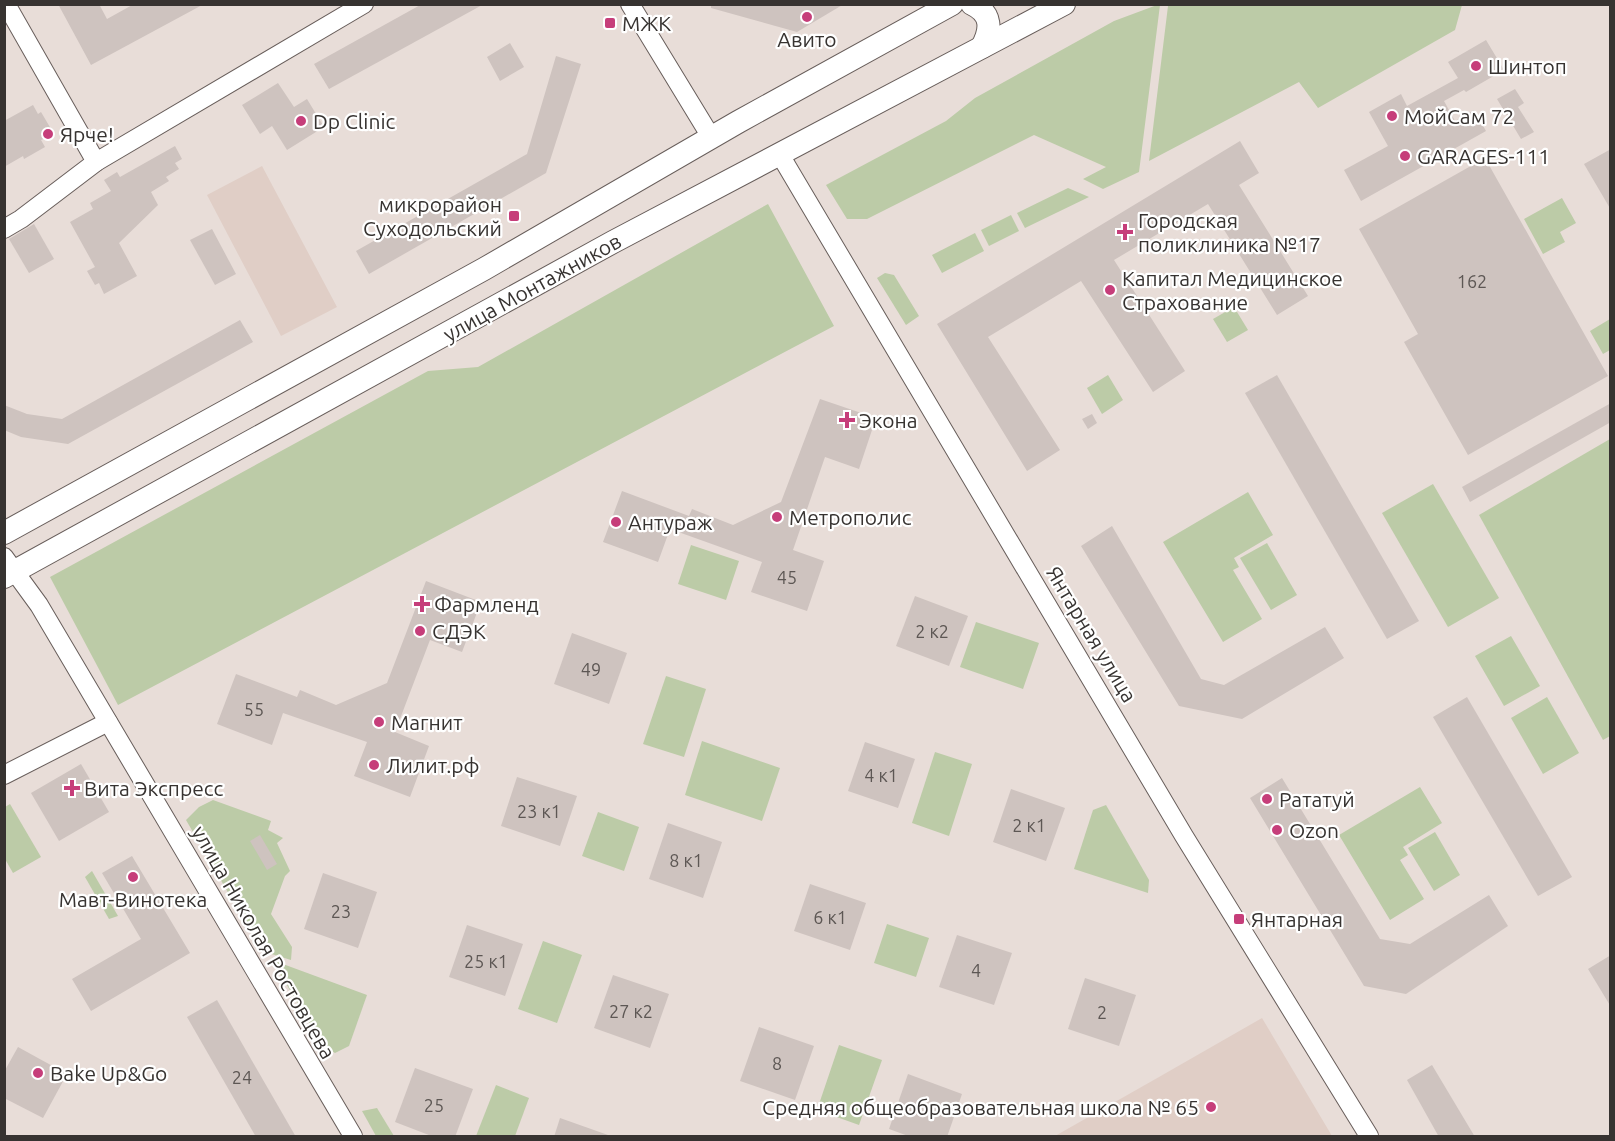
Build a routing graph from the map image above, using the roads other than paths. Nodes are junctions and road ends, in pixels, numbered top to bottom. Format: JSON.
{"nodes":[{"id":1,"x":6,"y":4,"type":"edge"},
{"id":2,"x":364,"y":4,"type":"edge"},
{"id":3,"x":630,"y":4,"type":"edge"},
{"id":4,"x":952,"y":4,"type":"edge"},
{"id":5,"x":972,"y":4,"type":"edge"},
{"id":6,"x":1064,"y":4,"type":"edge"},
{"id":7,"x":982,"y":47,"type":"junction"},
{"id":8,"x":711,"y":137,"type":"junction"},
{"id":9,"x":779,"y":153,"type":"junction"},
{"id":10,"x":96,"y":162,"type":"junction"},
{"id":11,"x":4,"y":229,"type":"edge"},
{"id":12,"x":484,"y":269,"type":"junction"},
{"id":13,"x":504,"y":303,"type":"junction"},
{"id":14,"x":4,"y":533,"type":"edge"},
{"id":15,"x":8,"y":568,"type":"edge"},
{"id":16,"x":108,"y":722,"type":"junction"},
{"id":17,"x":4,"y":775,"type":"edge"},
{"id":18,"x":352,"y":1137,"type":"edge"},
{"id":19,"x":1369,"y":1137,"type":"edge"}],
"edges":[{"from":1,"to":10,"type":"street"},
{"from":2,"to":10,"type":"street"},
{"from":3,"to":8,"type":"street"},
{"from":4,"to":8,"type":"main road","name":"улица Монтажников"},
{"from":5,"to":7,"type":"main road"},
{"from":6,"to":7,"type":"main road","name":"улица Монтажников"},
{"from":7,"to":9,"type":"main road","name":"улица Монтажников"},
{"from":8,"to":12,"type":"main road","name":"улица Монтажников"},
{"from":9,"to":13,"type":"main road","name":"улица Монтажников"},
{"from":9,"to":19,"type":"street","name":"Янтарная улица"},
{"from":10,"to":11,"type":"street"},
{"from":12,"to":13,"type":"main road"},
{"from":12,"to":14,"type":"main road","name":"улица Монтажников"},
{"from":13,"to":15,"type":"main road","name":"улица Монтажников"},
{"from":15,"to":16,"type":"street","name":"улица Николая Ростовцева"},
{"from":16,"to":17,"type":"street"},
{"from":16,"to":18,"type":"street","name":"улица Николая Ростовцева"}]}
